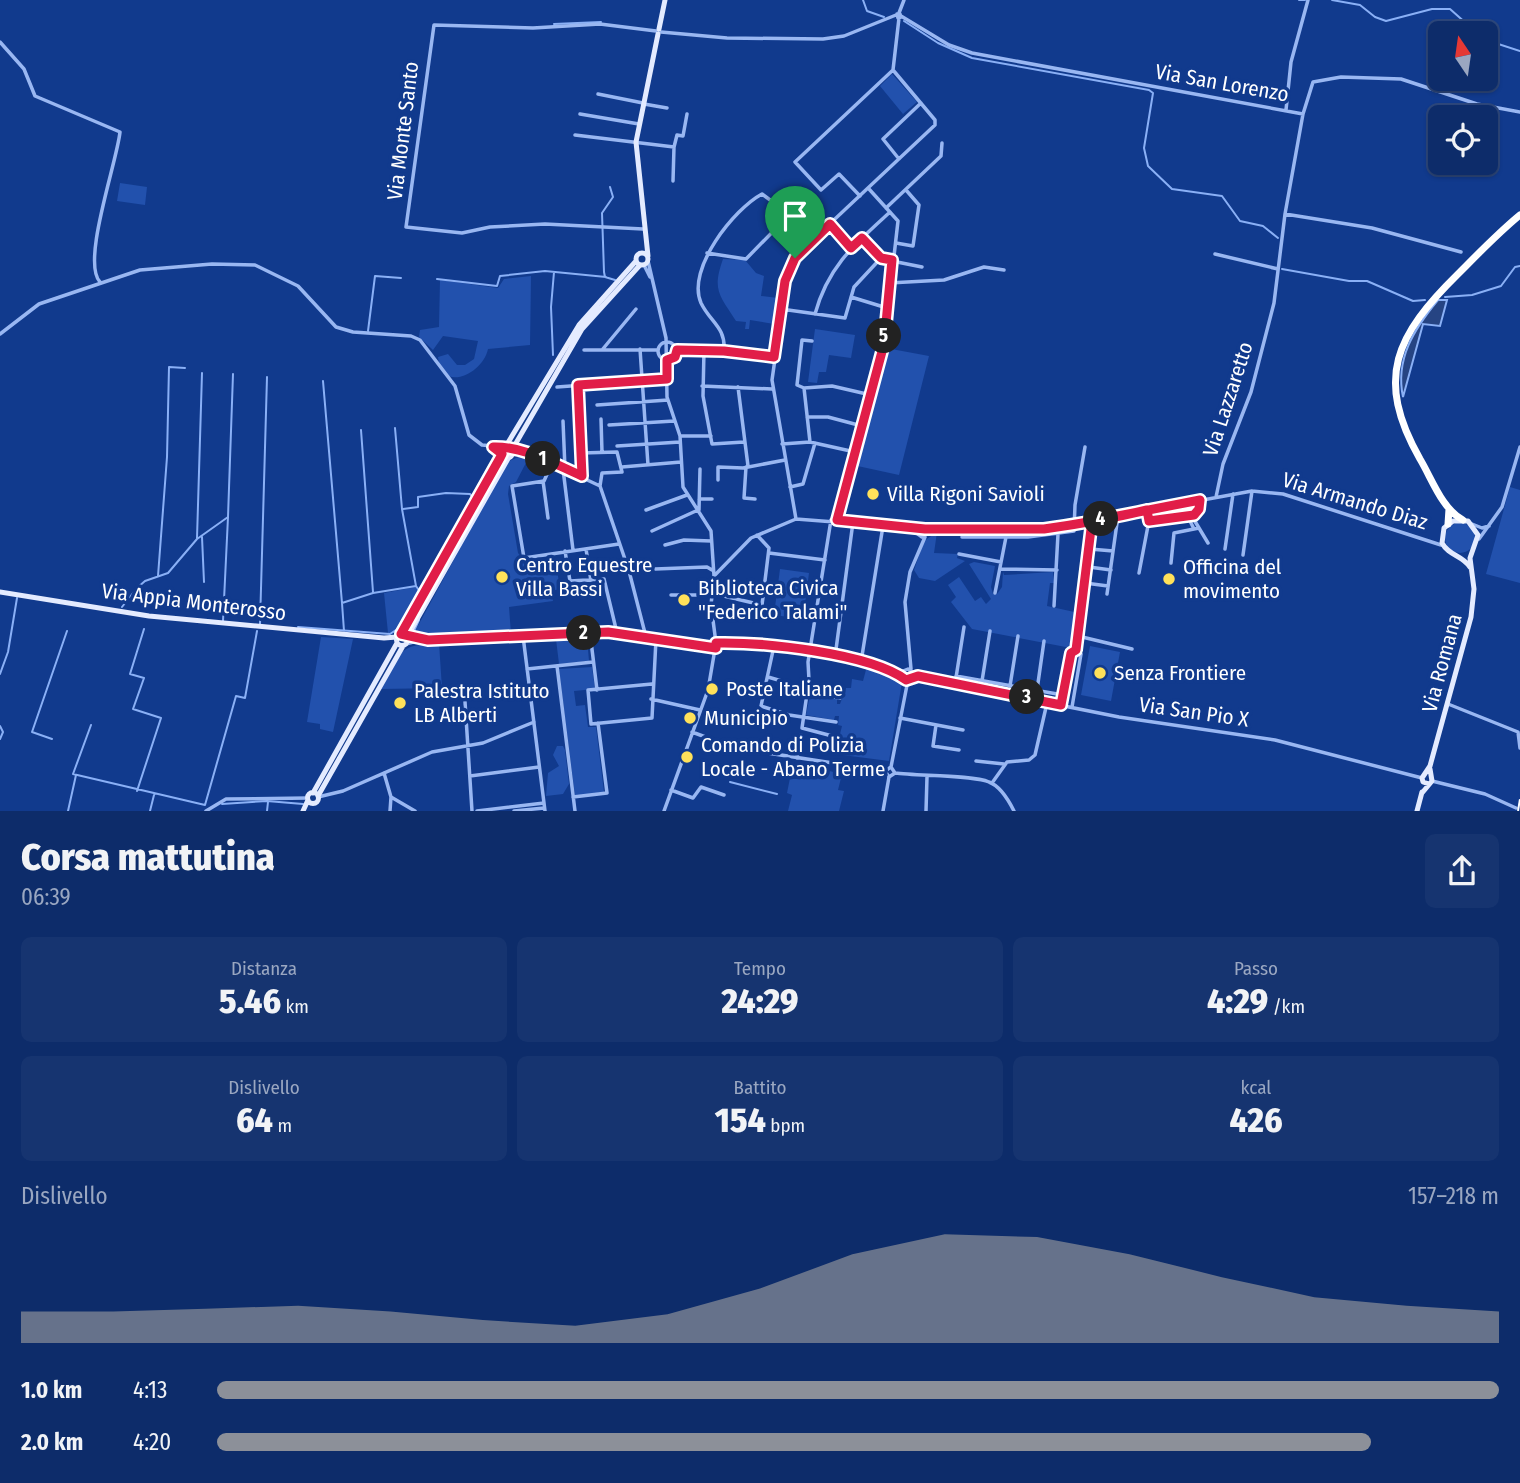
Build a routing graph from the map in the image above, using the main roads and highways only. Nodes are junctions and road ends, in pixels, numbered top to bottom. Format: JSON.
{"nodes":[{"id":1,"x":665,"y":0,"type":"edge"},
{"id":2,"x":1520,"y":215,"type":"edge"},
{"id":3,"x":643,"y":260,"type":"junction"},
{"id":4,"x":505,"y":447,"type":"junction"},
{"id":5,"x":511,"y":453,"type":"junction"},
{"id":6,"x":502,"y":454,"type":"junction"},
{"id":7,"x":1449,"y":509,"type":"junction"},
{"id":8,"x":1463,"y":520,"type":"junction"},
{"id":9,"x":1448,"y":524,"type":"junction"},
{"id":10,"x":1474,"y":550,"type":"junction"},
{"id":11,"x":1457,"y":556,"type":"junction"},
{"id":12,"x":1470,"y":567,"type":"junction"},
{"id":13,"x":0,"y":592,"type":"edge"},
{"id":14,"x":402,"y":640,"type":"junction"},
{"id":15,"x":316,"y":795,"type":"junction"},
{"id":16,"x":310,"y":801,"type":"junction"},
{"id":17,"x":306,"y":811,"type":"edge"},
{"id":18,"x":1417,"y":811,"type":"edge"}],
"edges":[{"from":1,"to":3,"type":"main road"},
{"from":2,"to":7,"type":"highway"},
{"from":3,"to":4,"type":"main road"},
{"from":3,"to":5,"type":"main road"},
{"from":4,"to":5,"type":"main road"},
{"from":4,"to":6,"type":"main road"},
{"from":5,"to":6,"type":"main road"},
{"from":5,"to":14,"type":"main road"},
{"from":6,"to":14,"type":"main road"},
{"from":7,"to":8,"type":"highway"},
{"from":7,"to":9,"type":"highway"},
{"from":8,"to":9,"type":"main road"},
{"from":8,"to":10,"type":"main road"},
{"from":9,"to":11,"type":"main road"},
{"from":10,"to":11,"type":"main road"},
{"from":10,"to":12,"type":"main road","name":"Via Romana"},
{"from":11,"to":12,"type":"main road"},
{"from":12,"to":18,"type":"main road","name":"Via Romana"},
{"from":13,"to":14,"type":"main road","name":"Via Appia Monterosso"},
{"from":14,"to":15,"type":"main road"},
{"from":15,"to":16,"type":"main road"},
{"from":15,"to":16,"type":"main road"},
{"from":16,"to":17,"type":"main road"}]}
